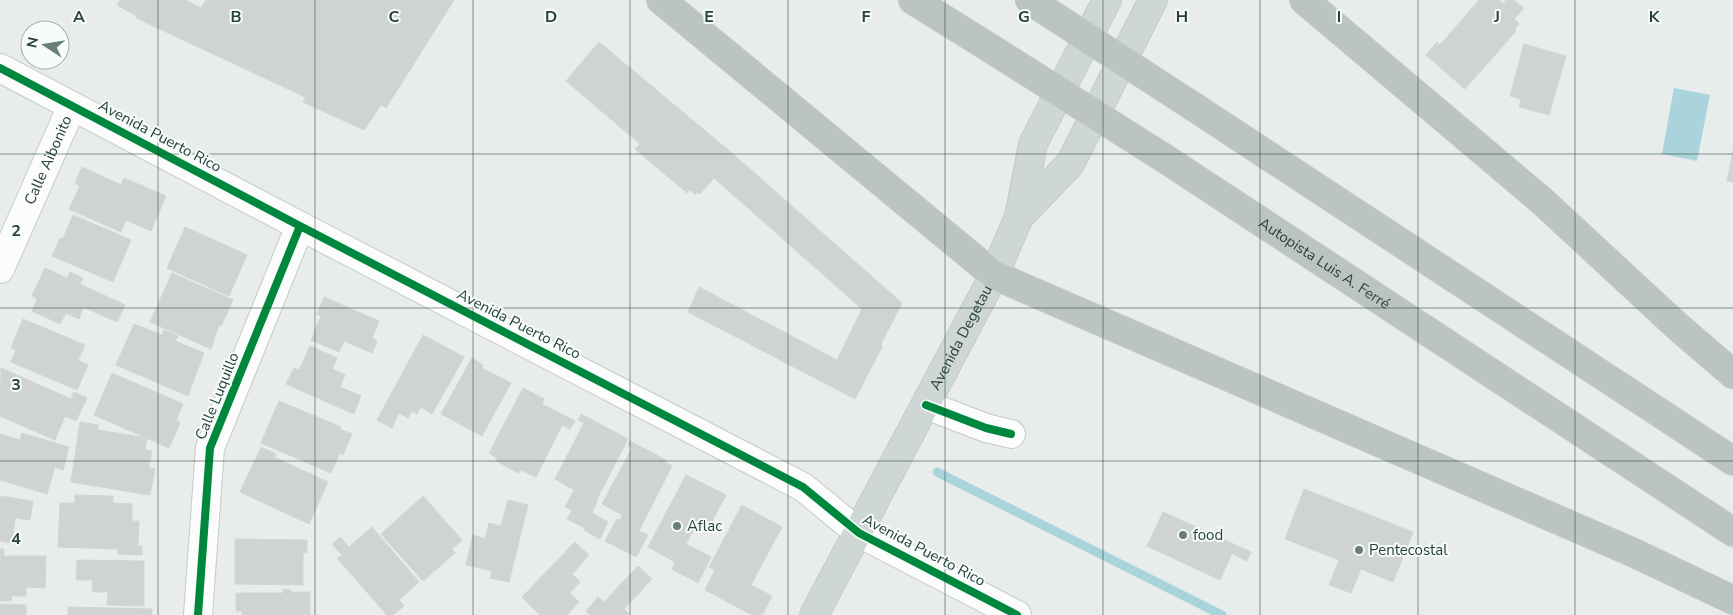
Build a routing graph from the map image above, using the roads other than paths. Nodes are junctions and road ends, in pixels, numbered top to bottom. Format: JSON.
{"nodes":[{"id":1,"x":661,"y":0,"type":"edge"},
{"id":2,"x":913,"y":0,"type":"edge"},
{"id":3,"x":1029,"y":0,"type":"edge"},
{"id":4,"x":1107,"y":0,"type":"edge"},
{"id":5,"x":1153,"y":0,"type":"edge"},
{"id":6,"x":1304,"y":0,"type":"edge"},
{"id":7,"x":0,"y":68,"type":"edge"},
{"id":8,"x":72,"y":106,"type":"junction"},
{"id":9,"x":1019,"y":217,"type":"junction"},
{"id":10,"x":300,"y":226,"type":"junction"},
{"id":11,"x":0,"y":269,"type":"edge"},
{"id":12,"x":994,"y":275,"type":"junction"},
{"id":13,"x":1733,"y":374,"type":"edge"},
{"id":14,"x":926,"y":405,"type":"junction"},
{"id":15,"x":1011,"y":434,"type":"dead end"},
{"id":16,"x":1733,"y":461,"type":"edge"},
{"id":17,"x":1733,"y":532,"type":"edge"},
{"id":18,"x":859,"y":533,"type":"junction"},
{"id":19,"x":1733,"y":600,"type":"edge"},
{"id":20,"x":198,"y":615,"type":"edge"},
{"id":21,"x":814,"y":615,"type":"edge"},
{"id":22,"x":1017,"y":615,"type":"edge"}],
"edges":[{"from":1,"to":12,"type":"highway"},
{"from":2,"to":17,"type":"highway","name":"Autopista Luis A. Ferré","bridge":true},
{"from":3,"to":16,"type":"highway","bridge":true},
{"from":4,"to":9,"type":"main road","name":"Avenida Degetau"},
{"from":5,"to":9,"type":"main road","name":"Avenida Degetau"},
{"from":6,"to":13,"type":"highway"},
{"from":7,"to":8,"type":"street","name":"Avenida Puerto Rico"},
{"from":8,"to":10,"type":"street","name":"Avenida Puerto Rico"},
{"from":8,"to":11,"type":"street","name":"Calle Aibonito"},
{"from":9,"to":12,"type":"main road","name":"Avenida Degetau"},
{"from":10,"to":18,"type":"street","name":"Avenida Puerto Rico"},
{"from":10,"to":20,"type":"street","name":"Calle Luquillo"},
{"from":12,"to":14,"type":"main road","name":"Avenida Degetau"},
{"from":12,"to":19,"type":"highway"},
{"from":14,"to":15,"type":"street"},
{"from":14,"to":18,"type":"main road","name":"Avenida Degetau"},
{"from":18,"to":21,"type":"main road","name":"Avenida Degetau"},
{"from":18,"to":22,"type":"street","name":"Avenida Puerto Rico"}]}
